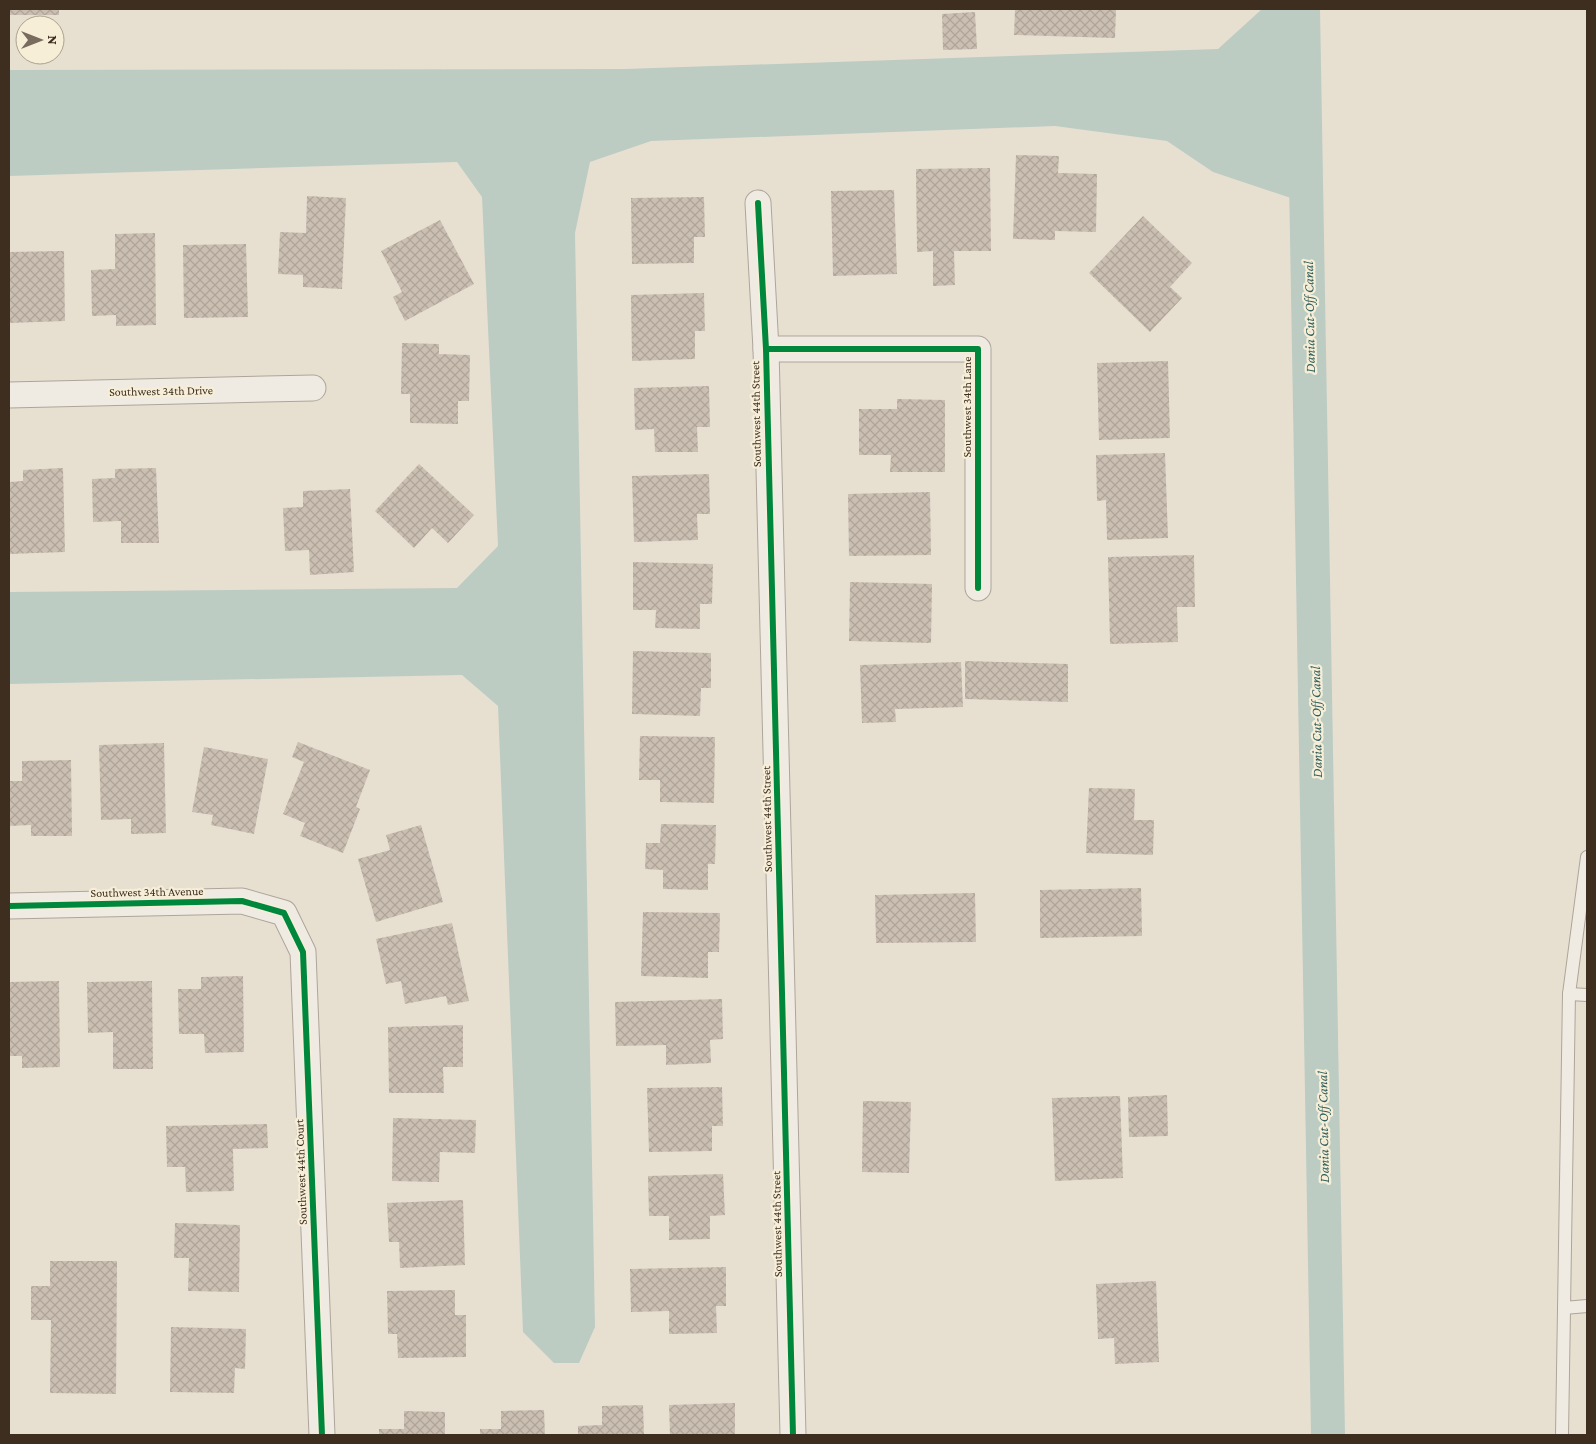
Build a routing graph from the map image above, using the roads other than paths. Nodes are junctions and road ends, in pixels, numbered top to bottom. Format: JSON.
{"nodes":[{"id":1,"x":758,"y":203,"type":"dead end"},
{"id":2,"x":766,"y":349,"type":"junction"},
{"id":3,"x":313,"y":388,"type":"dead end"},
{"id":4,"x":9,"y":395,"type":"edge"},
{"id":5,"x":978,"y":588,"type":"dead end"},
{"id":6,"x":1587,"y":857,"type":"edge"},
{"id":7,"x":9,"y":906,"type":"edge"},
{"id":8,"x":284,"y":913,"type":"joint"},
{"id":9,"x":1569,"y":994,"type":"junction"},
{"id":10,"x":1587,"y":995,"type":"edge"},
{"id":11,"x":1587,"y":1306,"type":"edge"},
{"id":12,"x":1564,"y":1308,"type":"junction"},
{"id":13,"x":322,"y":1435,"type":"edge"},
{"id":14,"x":793,"y":1435,"type":"edge"},
{"id":15,"x":1562,"y":1435,"type":"edge"}],
"edges":[{"from":1,"to":2,"type":"street","name":"Southwest 44th Street"},
{"from":2,"to":5,"type":"street","name":"Southwest 34th Lane"},
{"from":2,"to":14,"type":"street","name":"Southwest 44th Street"},
{"from":3,"to":4,"type":"street","name":"Southwest 34th Drive"},
{"from":6,"to":9,"type":"lane"},
{"from":7,"to":8,"type":"street","name":"Southwest 34th Avenue"},
{"from":8,"to":13,"type":"street","name":"Southwest 44th Court"},
{"from":9,"to":10,"type":"lane"},
{"from":9,"to":12,"type":"lane"},
{"from":11,"to":12,"type":"lane"},
{"from":12,"to":15,"type":"lane"}]}
